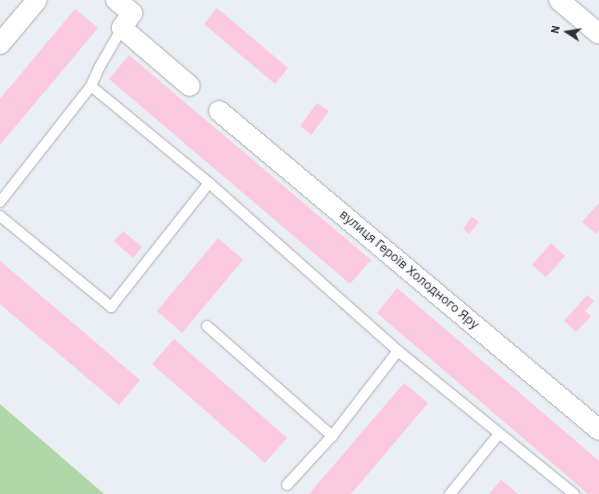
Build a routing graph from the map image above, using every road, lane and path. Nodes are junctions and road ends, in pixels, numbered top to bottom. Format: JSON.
{"nodes":[{"id":1,"x":37,"y":0,"type":"edge"},
{"id":2,"x":116,"y":0,"type":"edge"},
{"id":3,"x":559,"y":0,"type":"edge"},
{"id":4,"x":122,"y":28,"type":"junction"},
{"id":5,"x":599,"y":34,"type":"edge"},
{"id":6,"x":0,"y":44,"type":"edge"},
{"id":7,"x":91,"y":86,"type":"junction"},
{"id":8,"x":190,"y":86,"type":"dead end"},
{"id":9,"x":220,"y":111,"type":"dead end"},
{"id":10,"x":209,"y":183,"type":"junction"},
{"id":11,"x":0,"y":202,"type":"edge"},
{"id":12,"x":0,"y":216,"type":"edge"},
{"id":13,"x":207,"y":326,"type":"dead end"},
{"id":14,"x":398,"y":351,"type":"junction"},
{"id":15,"x":599,"y":430,"type":"edge"},
{"id":16,"x":499,"y":434,"type":"junction"},
{"id":17,"x":332,"y":436,"type":"junction"},
{"id":18,"x":286,"y":485,"type":"dead end"},
{"id":19,"x":450,"y":494,"type":"edge"},
{"id":20,"x":574,"y":494,"type":"edge"}],
"edges":[{"from":1,"to":6,"type":"street"},
{"from":2,"to":4,"type":"street"},
{"from":3,"to":5,"type":"street"},
{"from":4,"to":7,"type":"lane"},
{"from":4,"to":8,"type":"street"},
{"from":7,"to":10,"type":"lane"},
{"from":7,"to":11,"type":"lane"},
{"from":9,"to":15,"type":"street","name":"вулиця Героїв Холодного Яру"},
{"from":10,"to":12,"type":"lane"},
{"from":10,"to":14,"type":"lane"},
{"from":13,"to":17,"type":"lane"},
{"from":14,"to":16,"type":"lane"},
{"from":14,"to":17,"type":"lane"},
{"from":16,"to":19,"type":"lane"},
{"from":16,"to":20,"type":"lane"},
{"from":17,"to":18,"type":"lane"}]}
